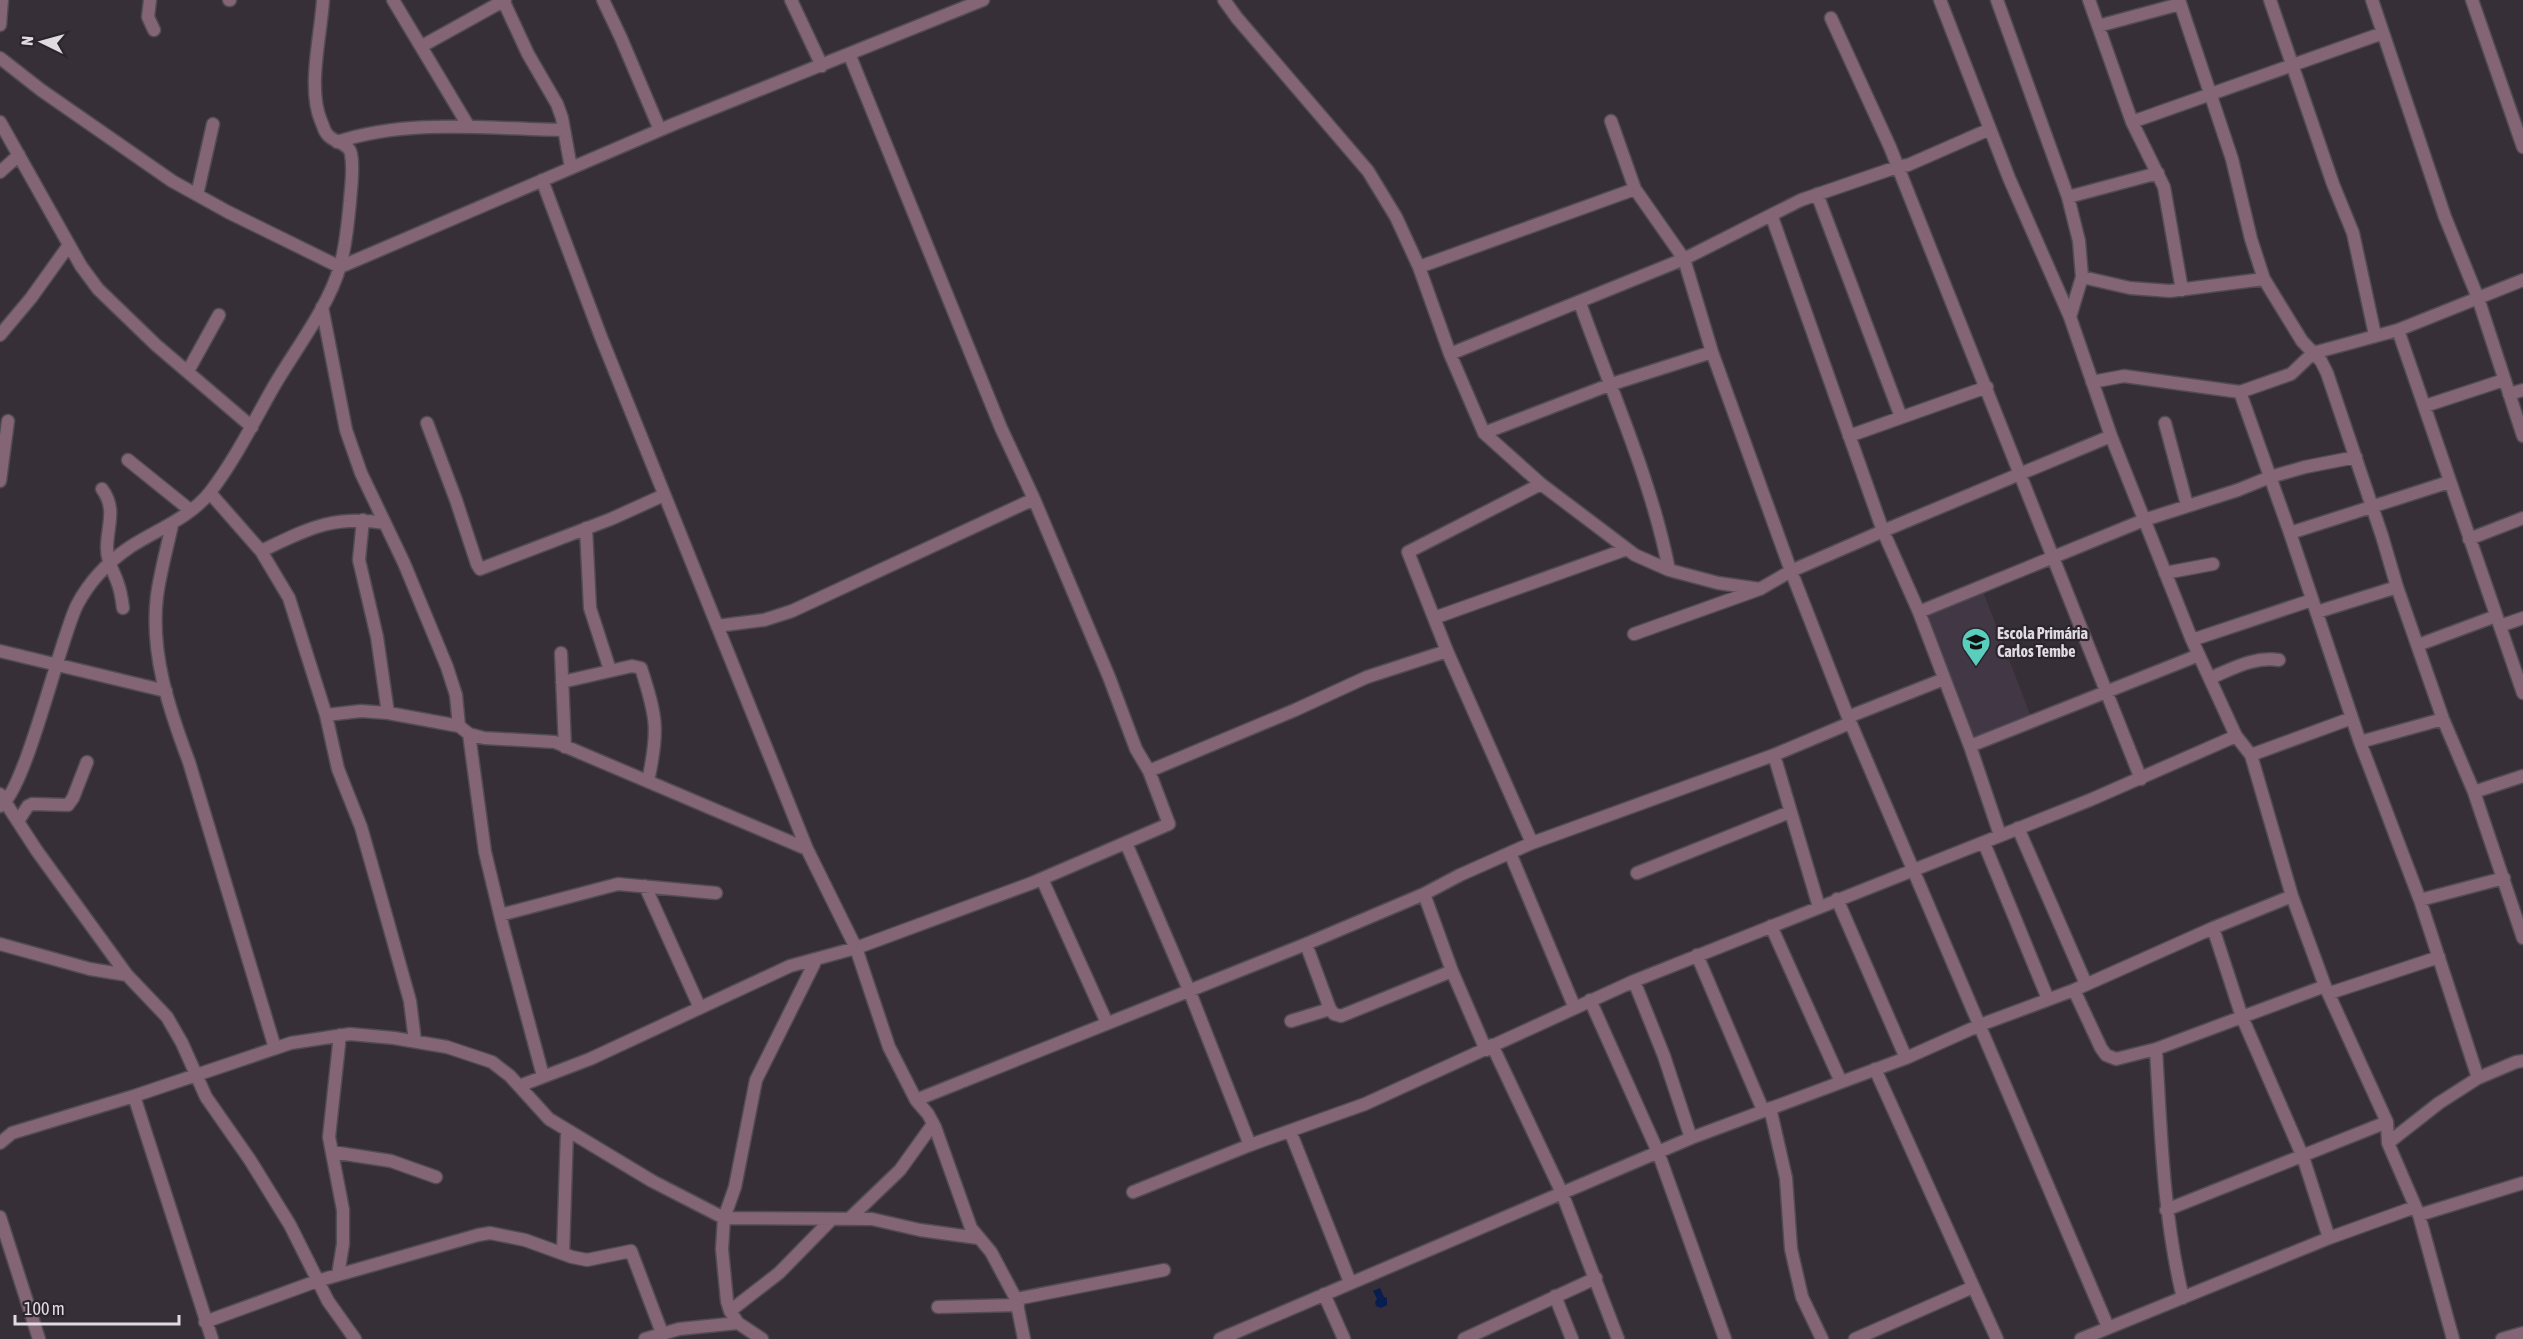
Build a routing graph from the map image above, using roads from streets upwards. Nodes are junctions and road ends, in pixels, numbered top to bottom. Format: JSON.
{"nodes":[{"id":1,"x":2,"y":0,"type":"edge"},
{"id":2,"x":150,"y":0,"type":"edge"},
{"id":3,"x":323,"y":0,"type":"edge"},
{"id":4,"x":393,"y":0,"type":"edge"},
{"id":5,"x":504,"y":0,"type":"edge"},
{"id":6,"x":603,"y":0,"type":"edge"},
{"id":7,"x":791,"y":0,"type":"edge"},
{"id":8,"x":983,"y":0,"type":"edge"},
{"id":9,"x":1224,"y":0,"type":"edge"},
{"id":10,"x":1940,"y":0,"type":"edge"},
{"id":11,"x":1997,"y":0,"type":"edge"},
{"id":12,"x":2089,"y":0,"type":"edge"},
{"id":13,"x":2270,"y":0,"type":"edge"},
{"id":14,"x":2372,"y":0,"type":"edge"},
{"id":15,"x":2472,"y":0,"type":"edge"},
{"id":16,"x":2179,"y":2,"type":"edge"},
{"id":17,"x":1831,"y":18,"type":"dead end"},
{"id":18,"x":0,"y":25,"type":"edge"},
{"id":19,"x":2098,"y":26,"type":"junction"},
{"id":20,"x":154,"y":30,"type":"dead end"},
{"id":21,"x":2383,"y":33,"type":"junction"},
{"id":22,"x":422,"y":46,"type":"junction"},
{"id":23,"x":850,"y":56,"type":"junction"},
{"id":24,"x":0,"y":58,"type":"edge"},
{"id":25,"x":2292,"y":64,"type":"junction"},
{"id":26,"x":822,"y":66,"type":"junction"},
{"id":27,"x":2210,"y":93,"type":"junction"},
{"id":28,"x":1611,"y":121,"type":"dead end"},
{"id":29,"x":0,"y":122,"type":"edge"},
{"id":30,"x":2132,"y":122,"type":"junction"},
{"id":31,"x":213,"y":124,"type":"dead end"},
{"id":32,"x":469,"y":127,"type":"junction"},
{"id":33,"x":1990,"y":129,"type":"junction"},
{"id":34,"x":564,"y":130,"type":"junction"},
{"id":35,"x":660,"y":130,"type":"junction"},
{"id":36,"x":337,"y":142,"type":"junction"},
{"id":37,"x":2523,"y":147,"type":"edge"},
{"id":38,"x":19,"y":155,"type":"junction"},
{"id":39,"x":1897,"y":167,"type":"junction"},
{"id":40,"x":571,"y":168,"type":"junction"},
{"id":41,"x":0,"y":172,"type":"edge"},
{"id":42,"x":2158,"y":173,"type":"junction"},
{"id":43,"x":542,"y":180,"type":"junction"},
{"id":44,"x":1635,"y":189,"type":"junction"},
{"id":45,"x":1817,"y":194,"type":"junction"},
{"id":46,"x":197,"y":195,"type":"junction"},
{"id":47,"x":2068,"y":197,"type":"junction"},
{"id":48,"x":1772,"y":217,"type":"junction"},
{"id":49,"x":69,"y":245,"type":"junction"},
{"id":50,"x":1684,"y":259,"type":"junction"},
{"id":51,"x":340,"y":267,"type":"junction"},
{"id":52,"x":1419,"y":267,"type":"junction"},
{"id":53,"x":2082,"y":277,"type":"junction"},
{"id":54,"x":2264,"y":279,"type":"junction"},
{"id":55,"x":2523,"y":280,"type":"edge"},
{"id":56,"x":2182,"y":290,"type":"junction"},
{"id":57,"x":2478,"y":298,"type":"junction"},
{"id":58,"x":1580,"y":303,"type":"junction"},
{"id":59,"x":322,"y":307,"type":"junction"},
{"id":60,"x":219,"y":315,"type":"dead end"},
{"id":61,"x":2070,"y":317,"type":"junction"},
{"id":62,"x":2398,"y":330,"type":"junction"},
{"id":63,"x":0,"y":335,"type":"edge"},
{"id":64,"x":2375,"y":335,"type":"junction"},
{"id":65,"x":1712,"y":352,"type":"junction"},
{"id":66,"x":2313,"y":353,"type":"junction"},
{"id":67,"x":1450,"y":354,"type":"junction"},
{"id":68,"x":188,"y":371,"type":"junction"},
{"id":69,"x":2504,"y":380,"type":"junction"},
{"id":70,"x":2092,"y":382,"type":"junction"},
{"id":71,"x":1609,"y":385,"type":"junction"},
{"id":72,"x":1987,"y":387,"type":"junction"},
{"id":73,"x":2523,"y":390,"type":"edge"},
{"id":74,"x":2240,"y":392,"type":"junction"},
{"id":75,"x":2509,"y":394,"type":"junction"},
{"id":76,"x":2425,"y":406,"type":"junction"},
{"id":77,"x":1901,"y":417,"type":"junction"},
{"id":78,"x":8,"y":421,"type":"dead end"},
{"id":79,"x":427,"y":423,"type":"dead end"},
{"id":80,"x":2165,"y":423,"type":"dead end"},
{"id":81,"x":252,"y":427,"type":"junction"},
{"id":82,"x":1484,"y":433,"type":"junction"},
{"id":83,"x":1850,"y":436,"type":"junction"},
{"id":84,"x":2111,"y":436,"type":"junction"},
{"id":85,"x":2523,"y":436,"type":"edge"},
{"id":86,"x":2356,"y":457,"type":"junction"},
{"id":87,"x":128,"y":460,"type":"dead end"},
{"id":88,"x":1,"y":465,"type":"edge"},
{"id":89,"x":2019,"y":474,"type":"junction"},
{"id":90,"x":2270,"y":477,"type":"junction"},
{"id":91,"x":0,"y":481,"type":"edge"},
{"id":92,"x":2449,"y":482,"type":"junction"},
{"id":93,"x":1541,"y":484,"type":"junction"},
{"id":94,"x":102,"y":489,"type":"dead end"},
{"id":95,"x":210,"y":493,"type":"junction"},
{"id":96,"x":664,"y":495,"type":"junction"},
{"id":97,"x":1034,"y":499,"type":"junction"},
{"id":98,"x":2187,"y":505,"type":"junction"},
{"id":99,"x":2371,"y":508,"type":"junction"},
{"id":100,"x":190,"y":510,"type":"junction"},
{"id":101,"x":2523,"y":518,"type":"edge"},
{"id":102,"x":363,"y":520,"type":"junction"},
{"id":103,"x":2144,"y":520,"type":"junction"},
{"id":104,"x":385,"y":523,"type":"junction"},
{"id":105,"x":172,"y":525,"type":"junction"},
{"id":106,"x":586,"y":528,"type":"junction"},
{"id":107,"x":1883,"y":531,"type":"junction"},
{"id":108,"x":2290,"y":533,"type":"junction"},
{"id":109,"x":2469,"y":539,"type":"junction"},
{"id":110,"x":1627,"y":549,"type":"junction"},
{"id":111,"x":261,"y":551,"type":"junction"},
{"id":112,"x":2053,"y":557,"type":"junction"},
{"id":113,"x":109,"y":564,"type":"junction"},
{"id":114,"x":2213,"y":564,"type":"dead end"},
{"id":115,"x":1669,"y":570,"type":"junction"},
{"id":116,"x":1791,"y":572,"type":"junction"},
{"id":117,"x":2166,"y":573,"type":"junction"},
{"id":118,"x":2397,"y":587,"type":"junction"},
{"id":119,"x":1760,"y":589,"type":"junction"},
{"id":120,"x":2312,"y":600,"type":"junction"},
{"id":121,"x":123,"y":608,"type":"dead end"},
{"id":122,"x":1918,"y":612,"type":"junction"},
{"id":123,"x":2317,"y":612,"type":"junction"},
{"id":124,"x":1434,"y":618,"type":"junction"},
{"id":125,"x":2523,"y":618,"type":"edge"},
{"id":126,"x":2498,"y":621,"type":"junction"},
{"id":127,"x":717,"y":626,"type":"junction"},
{"id":128,"x":1634,"y":634,"type":"dead end"},
{"id":129,"x":2192,"y":640,"type":"junction"},
{"id":130,"x":2418,"y":645,"type":"junction"},
{"id":131,"x":0,"y":651,"type":"edge"},
{"id":132,"x":1447,"y":651,"type":"junction"},
{"id":133,"x":561,"y":653,"type":"dead end"},
{"id":134,"x":2199,"y":654,"type":"junction"},
{"id":135,"x":2279,"y":660,"type":"dead end"},
{"id":136,"x":57,"y":666,"type":"junction"},
{"id":137,"x":610,"y":670,"type":"junction"},
{"id":138,"x":2210,"y":678,"type":"junction"},
{"id":139,"x":1944,"y":679,"type":"junction"},
{"id":140,"x":562,"y":682,"type":"junction"},
{"id":141,"x":166,"y":691,"type":"junction"},
{"id":142,"x":2108,"y":692,"type":"junction"},
{"id":143,"x":2523,"y":693,"type":"edge"},
{"id":144,"x":388,"y":713,"type":"junction"},
{"id":145,"x":326,"y":715,"type":"junction"},
{"id":146,"x":2352,"y":718,"type":"junction"},
{"id":147,"x":2443,"y":719,"type":"junction"},
{"id":148,"x":1849,"y":720,"type":"junction"},
{"id":149,"x":464,"y":730,"type":"junction"},
{"id":150,"x":2236,"y":736,"type":"junction"},
{"id":151,"x":2360,"y":742,"type":"junction"},
{"id":152,"x":565,"y":747,"type":"junction"},
{"id":153,"x":1970,"y":747,"type":"junction"},
{"id":154,"x":1774,"y":755,"type":"junction"},
{"id":155,"x":2252,"y":755,"type":"junction"},
{"id":156,"x":87,"y":762,"type":"dead end"},
{"id":157,"x":1149,"y":771,"type":"junction"},
{"id":158,"x":2523,"y":776,"type":"edge"},
{"id":159,"x":2141,"y":779,"type":"junction"},
{"id":160,"x":648,"y":782,"type":"junction"},
{"id":161,"x":2474,"y":792,"type":"junction"},
{"id":162,"x":2,"y":801,"type":"edge"},
{"id":163,"x":1791,"y":812,"type":"junction"},
{"id":164,"x":18,"y":821,"type":"junction"},
{"id":165,"x":2018,"y":828,"type":"junction"},
{"id":166,"x":2000,"y":835,"type":"junction"},
{"id":167,"x":1126,"y":843,"type":"junction"},
{"id":168,"x":1532,"y":843,"type":"junction"},
{"id":169,"x":1984,"y":843,"type":"junction"},
{"id":170,"x":807,"y":849,"type":"junction"},
{"id":171,"x":1510,"y":853,"type":"junction"},
{"id":172,"x":1913,"y":869,"type":"junction"},
{"id":173,"x":1637,"y":873,"type":"dead end"},
{"id":174,"x":2504,"y":878,"type":"junction"},
{"id":175,"x":1042,"y":879,"type":"junction"},
{"id":176,"x":645,"y":886,"type":"junction"},
{"id":177,"x":716,"y":892,"type":"dead end"},
{"id":178,"x":1424,"y":894,"type":"junction"},
{"id":179,"x":2292,"y":896,"type":"junction"},
{"id":180,"x":1837,"y":899,"type":"junction"},
{"id":181,"x":2420,"y":900,"type":"junction"},
{"id":182,"x":1818,"y":907,"type":"junction"},
{"id":183,"x":500,"y":915,"type":"junction"},
{"id":184,"x":1771,"y":926,"type":"junction"},
{"id":185,"x":2213,"y":928,"type":"junction"},
{"id":186,"x":2523,"y":938,"type":"edge"},
{"id":187,"x":0,"y":944,"type":"edge"},
{"id":188,"x":1306,"y":944,"type":"junction"},
{"id":189,"x":856,"y":948,"type":"junction"},
{"id":190,"x":1697,"y":955,"type":"junction"},
{"id":191,"x":2439,"y":957,"type":"junction"},
{"id":192,"x":816,"y":960,"type":"junction"},
{"id":193,"x":1452,"y":971,"type":"junction"},
{"id":194,"x":127,"y":975,"type":"junction"},
{"id":195,"x":1634,"y":981,"type":"junction"},
{"id":196,"x":2086,"y":984,"type":"junction"},
{"id":197,"x":1190,"y":990,"type":"junction"},
{"id":198,"x":2074,"y":990,"type":"junction"},
{"id":199,"x":2328,"y":990,"type":"junction"},
{"id":200,"x":1590,"y":999,"type":"junction"},
{"id":201,"x":2048,"y":999,"type":"junction"},
{"id":202,"x":1574,"y":1006,"type":"junction"},
{"id":203,"x":700,"y":1008,"type":"junction"},
{"id":204,"x":1330,"y":1009,"type":"junction"},
{"id":205,"x":2242,"y":1017,"type":"junction"},
{"id":206,"x":1291,"y":1021,"type":"dead end"},
{"id":207,"x":1107,"y":1023,"type":"junction"},
{"id":208,"x":1980,"y":1025,"type":"junction"},
{"id":209,"x":340,"y":1035,"type":"junction"},
{"id":210,"x":415,"y":1041,"type":"junction"},
{"id":211,"x":1489,"y":1047,"type":"junction"},
{"id":212,"x":275,"y":1048,"type":"junction"},
{"id":213,"x":2156,"y":1049,"type":"junction"},
{"id":214,"x":1906,"y":1058,"type":"junction"},
{"id":215,"x":2523,"y":1061,"type":"edge"},
{"id":216,"x":1875,"y":1069,"type":"junction"},
{"id":217,"x":194,"y":1075,"type":"junction"},
{"id":218,"x":543,"y":1076,"type":"junction"},
{"id":219,"x":2478,"y":1078,"type":"junction"},
{"id":220,"x":1841,"y":1082,"type":"junction"},
{"id":221,"x":519,"y":1086,"type":"junction"},
{"id":222,"x":134,"y":1096,"type":"junction"},
{"id":223,"x":916,"y":1100,"type":"junction"},
{"id":224,"x":1766,"y":1109,"type":"junction"},
{"id":225,"x":2387,"y":1122,"type":"junction"},
{"id":226,"x":933,"y":1124,"type":"junction"},
{"id":227,"x":567,"y":1131,"type":"junction"},
{"id":228,"x":1290,"y":1131,"type":"junction"},
{"id":229,"x":1690,"y":1138,"type":"junction"},
{"id":230,"x":0,"y":1143,"type":"edge"},
{"id":231,"x":2388,"y":1143,"type":"junction"},
{"id":232,"x":1250,"y":1145,"type":"junction"},
{"id":233,"x":332,"y":1152,"type":"junction"},
{"id":234,"x":1658,"y":1152,"type":"junction"},
{"id":235,"x":2303,"y":1157,"type":"junction"},
{"id":236,"x":436,"y":1177,"type":"dead end"},
{"id":237,"x":2523,"y":1183,"type":"edge"},
{"id":238,"x":1133,"y":1192,"type":"dead end"},
{"id":239,"x":1562,"y":1193,"type":"junction"},
{"id":240,"x":2166,"y":1210,"type":"junction"},
{"id":241,"x":2417,"y":1211,"type":"junction"},
{"id":242,"x":0,"y":1217,"type":"edge"},
{"id":243,"x":724,"y":1218,"type":"junction"},
{"id":244,"x":850,"y":1218,"type":"junction"},
{"id":245,"x":831,"y":1220,"type":"junction"},
{"id":246,"x":978,"y":1238,"type":"junction"},
{"id":247,"x":2329,"y":1238,"type":"junction"},
{"id":248,"x":562,"y":1254,"type":"junction"},
{"id":249,"x":1164,"y":1270,"type":"dead end"},
{"id":250,"x":338,"y":1275,"type":"junction"},
{"id":251,"x":1596,"y":1278,"type":"junction"},
{"id":252,"x":317,"y":1281,"type":"junction"},
{"id":253,"x":1350,"y":1282,"type":"junction"},
{"id":254,"x":1973,"y":1287,"type":"junction"},
{"id":255,"x":1324,"y":1294,"type":"junction"},
{"id":256,"x":1555,"y":1296,"type":"junction"},
{"id":257,"x":2183,"y":1298,"type":"junction"},
{"id":258,"x":1017,"y":1302,"type":"junction"},
{"id":259,"x":938,"y":1307,"type":"dead end"},
{"id":260,"x":730,"y":1311,"type":"junction"},
{"id":261,"x":205,"y":1322,"type":"junction"},
{"id":262,"x":738,"y":1323,"type":"junction"},
{"id":263,"x":2108,"y":1327,"type":"junction"},
{"id":264,"x":662,"y":1333,"type":"junction"},
{"id":265,"x":2523,"y":1333,"type":"edge"},
{"id":266,"x":679,"y":1334,"type":"edge"},
{"id":267,"x":39,"y":1339,"type":"edge"},
{"id":268,"x":212,"y":1339,"type":"edge"},
{"id":269,"x":355,"y":1339,"type":"edge"},
{"id":270,"x":645,"y":1339,"type":"edge"},
{"id":271,"x":762,"y":1339,"type":"edge"},
{"id":272,"x":1024,"y":1339,"type":"edge"},
{"id":273,"x":1220,"y":1339,"type":"edge"},
{"id":274,"x":1344,"y":1339,"type":"edge"},
{"id":275,"x":1464,"y":1339,"type":"edge"},
{"id":276,"x":1572,"y":1339,"type":"edge"},
{"id":277,"x":1618,"y":1339,"type":"edge"},
{"id":278,"x":1725,"y":1339,"type":"edge"},
{"id":279,"x":1822,"y":1339,"type":"edge"},
{"id":280,"x":1855,"y":1339,"type":"edge"},
{"id":281,"x":1997,"y":1339,"type":"edge"},
{"id":282,"x":2081,"y":1339,"type":"edge"},
{"id":283,"x":2453,"y":1339,"type":"edge"},
{"id":284,"x":2502,"y":1339,"type":"edge"}],
"edges":[{"from":1,"to":18,"type":"street"},
{"from":2,"to":20,"type":"street"},
{"from":3,"to":36,"type":"street"},
{"from":4,"to":22,"type":"street"},
{"from":5,"to":22,"type":"street"},
{"from":5,"to":34,"type":"street"},
{"from":6,"to":35,"type":"street"},
{"from":7,"to":26,"type":"street"},
{"from":8,"to":23,"type":"street"},
{"from":9,"to":52,"type":"street"},
{"from":10,"to":33,"type":"street"},
{"from":11,"to":47,"type":"street"},
{"from":12,"to":19,"type":"street"},
{"from":13,"to":25,"type":"street"},
{"from":14,"to":21,"type":"street"},
{"from":15,"to":37,"type":"street"},
{"from":16,"to":19,"type":"street"},
{"from":16,"to":27,"type":"street"},
{"from":17,"to":39,"type":"street"},
{"from":19,"to":30,"type":"street"},
{"from":21,"to":25,"type":"street"},
{"from":21,"to":57,"type":"street"},
{"from":22,"to":32,"type":"street"},
{"from":23,"to":26,"type":"street"},
{"from":23,"to":97,"type":"street"},
{"from":24,"to":46,"type":"street"},
{"from":25,"to":27,"type":"street"},
{"from":25,"to":64,"type":"street"},
{"from":26,"to":35,"type":"street"},
{"from":27,"to":30,"type":"street"},
{"from":27,"to":54,"type":"street"},
{"from":28,"to":44,"type":"street"},
{"from":29,"to":38,"type":"street"},
{"from":30,"to":42,"type":"street"},
{"from":31,"to":46,"type":"street"},
{"from":32,"to":34,"type":"street"},
{"from":32,"to":36,"type":"street"},
{"from":33,"to":39,"type":"street"},
{"from":33,"to":61,"type":"street"},
{"from":34,"to":40,"type":"street"},
{"from":35,"to":40,"type":"street"},
{"from":36,"to":51,"type":"street"},
{"from":38,"to":41,"type":"street"},
{"from":38,"to":49,"type":"street"},
{"from":39,"to":45,"type":"street"},
{"from":39,"to":72,"type":"street"},
{"from":40,"to":43,"type":"street"},
{"from":42,"to":47,"type":"street"},
{"from":42,"to":56,"type":"street"},
{"from":43,"to":51,"type":"street"},
{"from":43,"to":96,"type":"street"},
{"from":44,"to":50,"type":"street"},
{"from":44,"to":52,"type":"street"},
{"from":45,"to":48,"type":"street"},
{"from":45,"to":77,"type":"street"},
{"from":46,"to":51,"type":"street"},
{"from":47,"to":53,"type":"street"},
{"from":48,"to":50,"type":"street"},
{"from":48,"to":83,"type":"street"},
{"from":49,"to":63,"type":"street"},
{"from":49,"to":68,"type":"street"},
{"from":50,"to":58,"type":"street"},
{"from":50,"to":65,"type":"street"},
{"from":51,"to":59,"type":"street"},
{"from":52,"to":67,"type":"street"},
{"from":53,"to":56,"type":"street"},
{"from":53,"to":61,"type":"street"},
{"from":54,"to":56,"type":"street"},
{"from":54,"to":66,"type":"street"},
{"from":55,"to":57,"type":"street"},
{"from":57,"to":62,"type":"street"},
{"from":57,"to":69,"type":"street"},
{"from":58,"to":67,"type":"street"},
{"from":58,"to":71,"type":"street"},
{"from":59,"to":81,"type":"street"},
{"from":59,"to":104,"type":"street"},
{"from":60,"to":68,"type":"street"},
{"from":61,"to":70,"type":"street"},
{"from":62,"to":64,"type":"street"},
{"from":62,"to":76,"type":"street"},
{"from":64,"to":66,"type":"street"},
{"from":65,"to":71,"type":"street"},
{"from":65,"to":116,"type":"street"},
{"from":66,"to":74,"type":"street"},
{"from":66,"to":86,"type":"street"},
{"from":67,"to":82,"type":"street"},
{"from":68,"to":81,"type":"street"},
{"from":69,"to":75,"type":"street"},
{"from":69,"to":76,"type":"street"},
{"from":70,"to":74,"type":"street"},
{"from":70,"to":84,"type":"street"},
{"from":71,"to":82,"type":"street"},
{"from":71,"to":115,"type":"street"},
{"from":72,"to":77,"type":"street"},
{"from":72,"to":89,"type":"street"},
{"from":73,"to":75,"type":"street"},
{"from":74,"to":90,"type":"street"},
{"from":75,"to":85,"type":"street"},
{"from":76,"to":92,"type":"street"},
{"from":77,"to":83,"type":"street"},
{"from":78,"to":88,"type":"street"},
{"from":79,"to":106,"type":"street"},
{"from":80,"to":98,"type":"street"},
{"from":81,"to":95,"type":"street"},
{"from":82,"to":93,"type":"street"},
{"from":83,"to":107,"type":"street"},
{"from":84,"to":89,"type":"street"},
{"from":84,"to":103,"type":"street"},
{"from":86,"to":90,"type":"street"},
{"from":86,"to":99,"type":"street"},
{"from":87,"to":100,"type":"street"},
{"from":88,"to":91,"type":"street"},
{"from":89,"to":107,"type":"street"},
{"from":89,"to":112,"type":"street"},
{"from":90,"to":98,"type":"street"},
{"from":90,"to":108,"type":"street"},
{"from":92,"to":99,"type":"street"},
{"from":92,"to":109,"type":"street"},
{"from":93,"to":110,"type":"street"},
{"from":93,"to":124,"type":"street"},
{"from":94,"to":113,"type":"street"},
{"from":95,"to":100,"type":"street"},
{"from":95,"to":111,"type":"street"},
{"from":96,"to":106,"type":"street"},
{"from":96,"to":127,"type":"street"},
{"from":97,"to":127,"type":"street"},
{"from":97,"to":157,"type":"street"},
{"from":98,"to":103,"type":"street"},
{"from":99,"to":108,"type":"street"},
{"from":99,"to":118,"type":"street"},
{"from":100,"to":105,"type":"street"},
{"from":101,"to":109,"type":"street"},
{"from":102,"to":104,"type":"street"},
{"from":102,"to":111,"type":"street"},
{"from":102,"to":144,"type":"street"},
{"from":103,"to":112,"type":"street"},
{"from":103,"to":117,"type":"street"},
{"from":104,"to":149,"type":"street"},
{"from":105,"to":113,"type":"street"},
{"from":105,"to":141,"type":"street"},
{"from":106,"to":137,"type":"street"},
{"from":107,"to":116,"type":"street"},
{"from":107,"to":122,"type":"street"},
{"from":108,"to":120,"type":"street"},
{"from":109,"to":126,"type":"street"},
{"from":110,"to":115,"type":"street"},
{"from":110,"to":124,"type":"street"},
{"from":111,"to":145,"type":"street"},
{"from":112,"to":122,"type":"street"},
{"from":112,"to":142,"type":"street"},
{"from":113,"to":121,"type":"street"},
{"from":113,"to":136,"type":"street"},
{"from":114,"to":117,"type":"street"},
{"from":115,"to":119,"type":"street"},
{"from":116,"to":119,"type":"street"},
{"from":116,"to":148,"type":"street"},
{"from":117,"to":129,"type":"street"},
{"from":118,"to":123,"type":"street"},
{"from":118,"to":130,"type":"street"},
{"from":119,"to":128,"type":"street"},
{"from":120,"to":123,"type":"street"},
{"from":120,"to":129,"type":"street"},
{"from":122,"to":139,"type":"street"},
{"from":123,"to":146,"type":"street"},
{"from":124,"to":132,"type":"street"},
{"from":125,"to":126,"type":"street"},
{"from":126,"to":130,"type":"street"},
{"from":126,"to":143,"type":"street"},
{"from":127,"to":170,"type":"street"},
{"from":129,"to":134,"type":"street"},
{"from":130,"to":147,"type":"street"},
{"from":131,"to":136,"type":"street"},
{"from":132,"to":157,"type":"street"},
{"from":132,"to":168,"type":"street"},
{"from":133,"to":140,"type":"street"},
{"from":134,"to":138,"type":"street"},
{"from":134,"to":142,"type":"street"},
{"from":135,"to":138,"type":"street"},
{"from":136,"to":141,"type":"street"},
{"from":136,"to":162,"type":"street"},
{"from":137,"to":140,"type":"street"},
{"from":137,"to":160,"type":"street"},
{"from":138,"to":150,"type":"street"},
{"from":139,"to":148,"type":"street"},
{"from":139,"to":153,"type":"street"},
{"from":140,"to":152,"type":"street"},
{"from":141,"to":212,"type":"street"},
{"from":142,"to":153,"type":"street"},
{"from":142,"to":159,"type":"street"},
{"from":144,"to":145,"type":"street"},
{"from":144,"to":149,"type":"street"},
{"from":145,"to":210,"type":"street"},
{"from":146,"to":151,"type":"street"},
{"from":146,"to":155,"type":"street"},
{"from":147,"to":151,"type":"street"},
{"from":147,"to":161,"type":"street"},
{"from":148,"to":154,"type":"street"},
{"from":148,"to":172,"type":"street"},
{"from":149,"to":152,"type":"street"},
{"from":149,"to":183,"type":"street"},
{"from":150,"to":155,"type":"street"},
{"from":150,"to":159,"type":"street"},
{"from":151,"to":181,"type":"street"},
{"from":152,"to":160,"type":"street"},
{"from":153,"to":166,"type":"street"},
{"from":154,"to":163,"type":"street"},
{"from":154,"to":168,"type":"street"},
{"from":155,"to":179,"type":"street"},
{"from":156,"to":164,"type":"street"},
{"from":157,"to":167,"type":"street"},
{"from":158,"to":161,"type":"street"},
{"from":159,"to":165,"type":"street"},
{"from":160,"to":170,"type":"street"},
{"from":161,"to":174,"type":"street"},
{"from":162,"to":164,"type":"street"},
{"from":163,"to":173,"type":"street"},
{"from":163,"to":182,"type":"street"},
{"from":164,"to":194,"type":"street"},
{"from":165,"to":166,"type":"street"},
{"from":165,"to":196,"type":"street"},
{"from":166,"to":169,"type":"street"},
{"from":167,"to":175,"type":"street"},
{"from":167,"to":197,"type":"street"},
{"from":168,"to":171,"type":"street"},
{"from":169,"to":172,"type":"street"},
{"from":169,"to":201,"type":"street"},
{"from":170,"to":189,"type":"street"},
{"from":171,"to":178,"type":"street"},
{"from":171,"to":202,"type":"street"},
{"from":172,"to":180,"type":"street"},
{"from":172,"to":208,"type":"street"},
{"from":174,"to":181,"type":"street"},
{"from":174,"to":186,"type":"street"},
{"from":175,"to":189,"type":"street"},
{"from":175,"to":207,"type":"street"},
{"from":176,"to":177,"type":"street"},
{"from":176,"to":183,"type":"street"},
{"from":176,"to":203,"type":"street"},
{"from":178,"to":188,"type":"street"},
{"from":178,"to":193,"type":"street"},
{"from":179,"to":185,"type":"street"},
{"from":179,"to":199,"type":"street"},
{"from":180,"to":182,"type":"street"},
{"from":180,"to":214,"type":"street"},
{"from":181,"to":191,"type":"street"},
{"from":182,"to":184,"type":"street"},
{"from":183,"to":218,"type":"street"},
{"from":184,"to":190,"type":"street"},
{"from":184,"to":220,"type":"street"},
{"from":185,"to":196,"type":"street"},
{"from":185,"to":205,"type":"street"},
{"from":187,"to":194,"type":"street"},
{"from":188,"to":197,"type":"street"},
{"from":188,"to":204,"type":"street"},
{"from":189,"to":192,"type":"street"},
{"from":189,"to":223,"type":"street"},
{"from":190,"to":195,"type":"street"},
{"from":190,"to":224,"type":"street"},
{"from":191,"to":199,"type":"street"},
{"from":191,"to":219,"type":"street"},
{"from":192,"to":203,"type":"street"},
{"from":192,"to":243,"type":"street"},
{"from":193,"to":204,"type":"street"},
{"from":193,"to":211,"type":"street"},
{"from":194,"to":217,"type":"street"},
{"from":195,"to":200,"type":"street"},
{"from":195,"to":229,"type":"street"},
{"from":196,"to":198,"type":"street"},
{"from":197,"to":207,"type":"street"},
{"from":197,"to":232,"type":"street"},
{"from":198,"to":201,"type":"street"},
{"from":198,"to":213,"type":"street"},
{"from":199,"to":205,"type":"street"},
{"from":199,"to":225,"type":"street"},
{"from":200,"to":202,"type":"street"},
{"from":200,"to":234,"type":"street"},
{"from":201,"to":208,"type":"street"},
{"from":202,"to":211,"type":"street"},
{"from":203,"to":218,"type":"street"},
{"from":204,"to":206,"type":"street"},
{"from":205,"to":213,"type":"street"},
{"from":205,"to":235,"type":"street"},
{"from":207,"to":223,"type":"street"},
{"from":208,"to":214,"type":"street"},
{"from":208,"to":263,"type":"street"},
{"from":209,"to":210,"type":"street"},
{"from":209,"to":212,"type":"street"},
{"from":209,"to":233,"type":"street"},
{"from":210,"to":221,"type":"street"},
{"from":211,"to":228,"type":"street"},
{"from":211,"to":239,"type":"street"},
{"from":212,"to":217,"type":"street"},
{"from":213,"to":240,"type":"street"},
{"from":214,"to":216,"type":"street"},
{"from":215,"to":219,"type":"street"},
{"from":216,"to":220,"type":"street"},
{"from":216,"to":254,"type":"street"},
{"from":217,"to":222,"type":"street"},
{"from":217,"to":252,"type":"street"},
{"from":218,"to":221,"type":"street"},
{"from":219,"to":231,"type":"street"},
{"from":220,"to":224,"type":"street"},
{"from":221,"to":227,"type":"street"},
{"from":222,"to":230,"type":"street"},
{"from":222,"to":261,"type":"street"},
{"from":223,"to":226,"type":"street"},
{"from":224,"to":229,"type":"street"},
{"from":224,"to":279,"type":"street"},
{"from":225,"to":231,"type":"street"},
{"from":225,"to":235,"type":"street"},
{"from":226,"to":244,"type":"street"},
{"from":226,"to":246,"type":"street"},
{"from":227,"to":243,"type":"street"},
{"from":227,"to":248,"type":"street"},
{"from":228,"to":232,"type":"street"},
{"from":228,"to":253,"type":"street"},
{"from":229,"to":234,"type":"street"},
{"from":231,"to":241,"type":"street"},
{"from":232,"to":238,"type":"street"},
{"from":233,"to":236,"type":"street"},
{"from":233,"to":250,"type":"street"},
{"from":234,"to":239,"type":"street"},
{"from":234,"to":278,"type":"street"},
{"from":235,"to":240,"type":"street"},
{"from":235,"to":247,"type":"street"},
{"from":237,"to":241,"type":"street"},
{"from":239,"to":251,"type":"street"},
{"from":239,"to":253,"type":"street"},
{"from":240,"to":257,"type":"street"},
{"from":241,"to":247,"type":"street"},
{"from":241,"to":283,"type":"street"},
{"from":242,"to":267,"type":"street"},
{"from":243,"to":245,"type":"street"},
{"from":243,"to":260,"type":"street"},
{"from":244,"to":245,"type":"street"},
{"from":244,"to":246,"type":"street"},
{"from":245,"to":260,"type":"street"},
{"from":246,"to":258,"type":"street"},
{"from":247,"to":257,"type":"street"},
{"from":248,"to":250,"type":"street"},
{"from":248,"to":264,"type":"street"},
{"from":249,"to":258,"type":"street"},
{"from":250,"to":252,"type":"street"},
{"from":251,"to":256,"type":"street"},
{"from":251,"to":277,"type":"street"},
{"from":252,"to":261,"type":"street"},
{"from":252,"to":269,"type":"street"},
{"from":253,"to":255,"type":"street"},
{"from":254,"to":280,"type":"street"},
{"from":254,"to":281,"type":"street"},
{"from":255,"to":273,"type":"street"},
{"from":255,"to":274,"type":"street"},
{"from":256,"to":275,"type":"street"},
{"from":256,"to":276,"type":"street"},
{"from":257,"to":263,"type":"street"},
{"from":258,"to":259,"type":"street"},
{"from":258,"to":272,"type":"street"},
{"from":260,"to":262,"type":"street"},
{"from":261,"to":268,"type":"street"},
{"from":262,"to":266,"type":"street"},
{"from":262,"to":271,"type":"street"},
{"from":263,"to":282,"type":"street"},
{"from":264,"to":266,"type":"street"},
{"from":264,"to":270,"type":"street"},
{"from":265,"to":284,"type":"street"}]}
